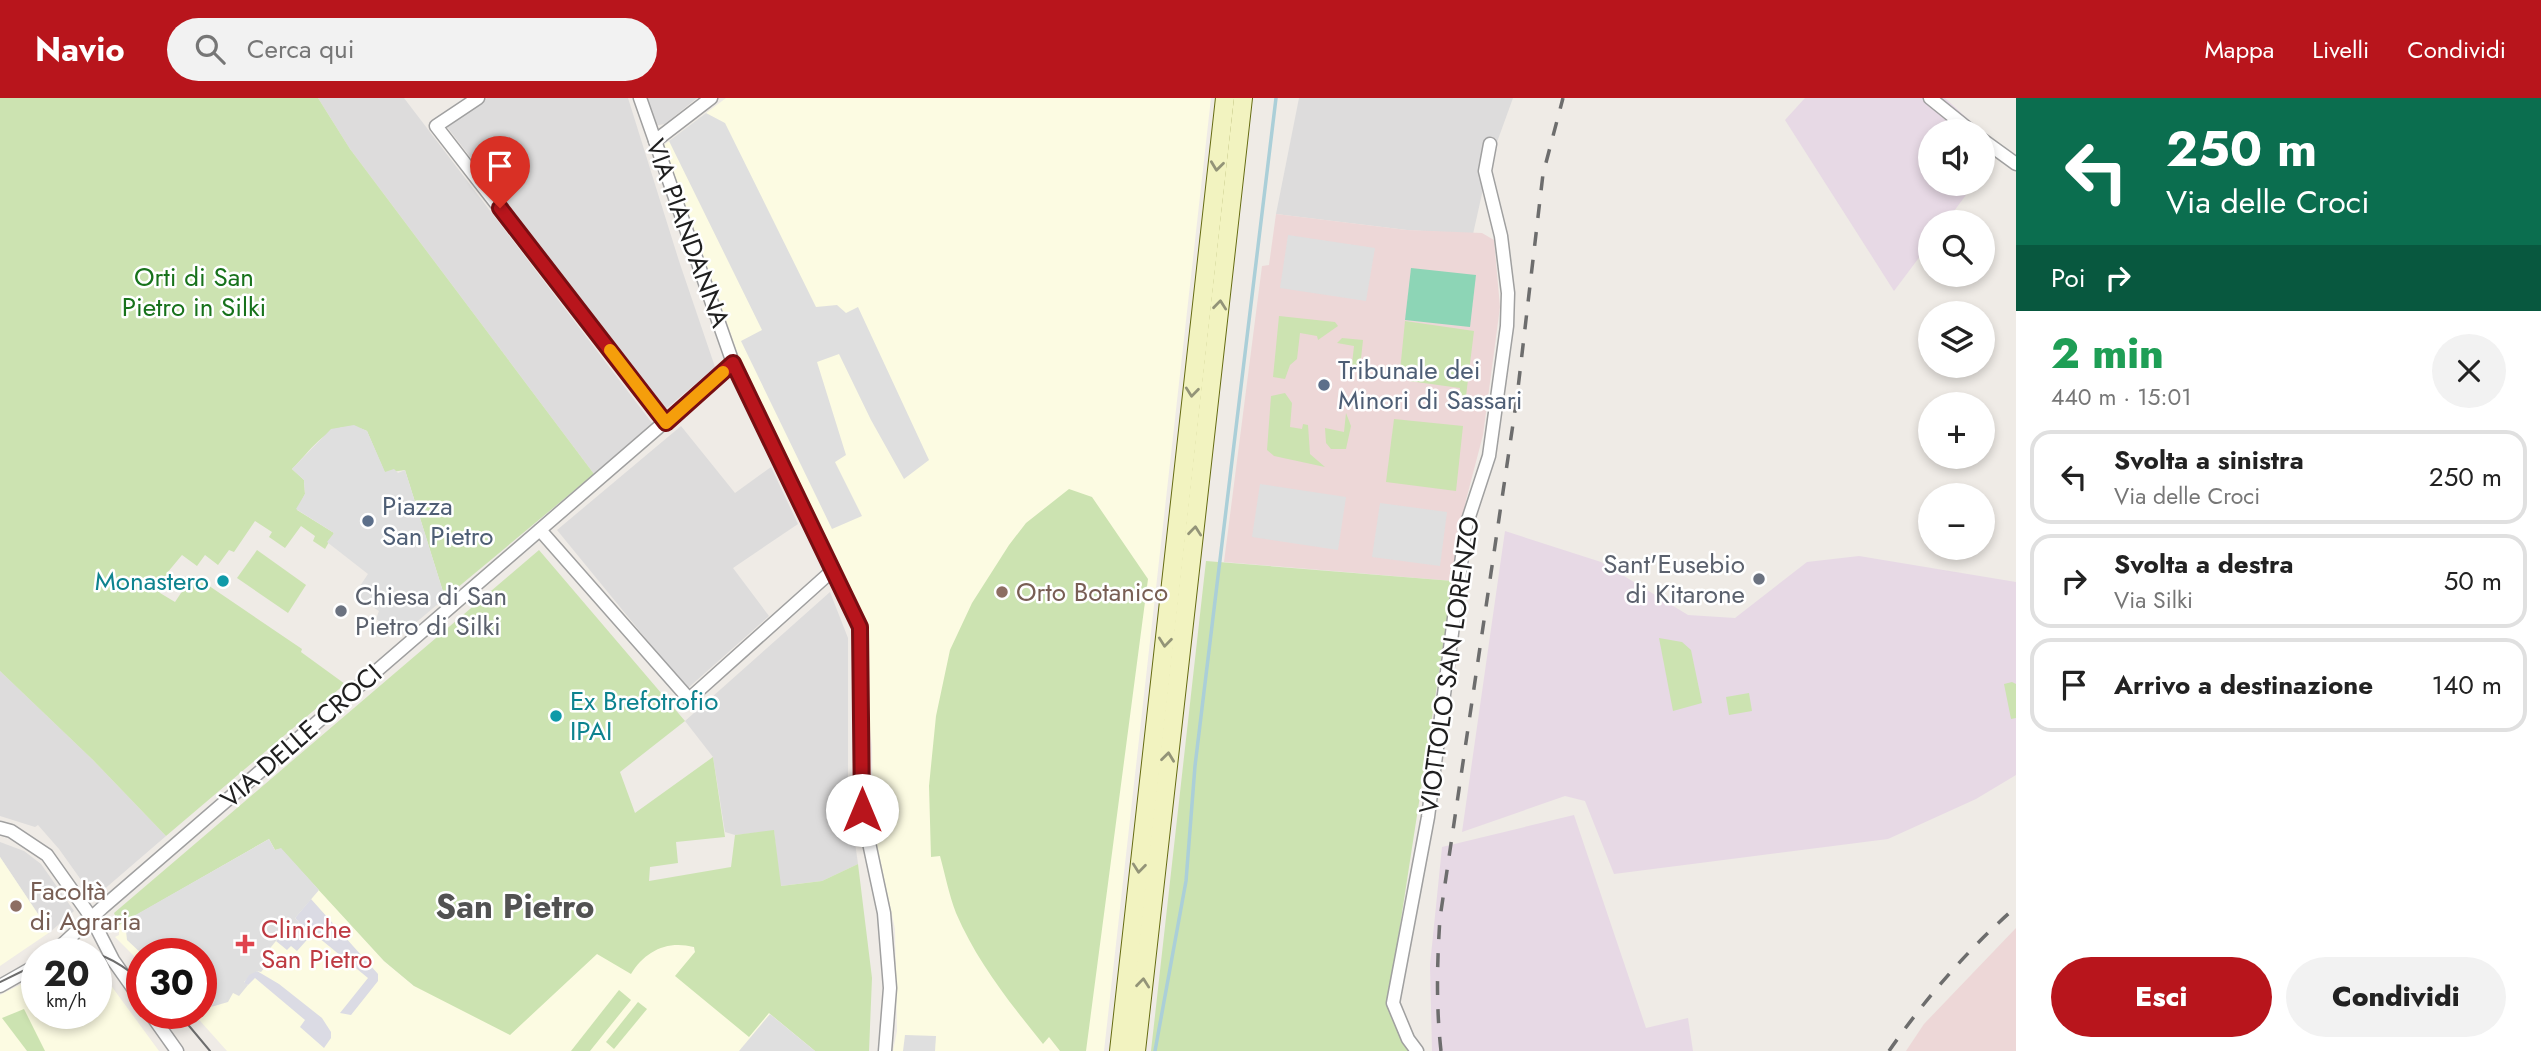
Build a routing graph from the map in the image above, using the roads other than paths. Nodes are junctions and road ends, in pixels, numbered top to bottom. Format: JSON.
{"nodes":[{"id":1,"x":478,"y":98,"type":"edge"},
{"id":2,"x":640,"y":98,"type":"edge"},
{"id":3,"x":711,"y":98,"type":"edge"},
{"id":4,"x":1225,"y":98,"type":"edge"},
{"id":5,"x":1243,"y":98,"type":"edge"},
{"id":6,"x":1930,"y":98,"type":"edge"},
{"id":7,"x":1956,"y":119,"type":"edge"},
{"id":8,"x":655,"y":141,"type":"junction"},
{"id":9,"x":1490,"y":144,"type":"dead end"},
{"id":10,"x":1995,"y":149,"type":"edge"},
{"id":11,"x":2016,"y":164,"type":"edge"},
{"id":12,"x":733,"y":363,"type":"junction"},
{"id":13,"x":666,"y":423,"type":"junction"},
{"id":14,"x":540,"y":530,"type":"junction"},
{"id":15,"x":833,"y":570,"type":"junction"},
{"id":16,"x":0,"y":828,"type":"edge"},
{"id":17,"x":91,"y":917,"type":"junction"},
{"id":18,"x":69,"y":938,"type":"edge"},
{"id":19,"x":21,"y":974,"type":"edge"},
{"id":20,"x":126,"y":978,"type":"edge"},
{"id":21,"x":0,"y":986,"type":"edge"},
{"id":22,"x":161,"y":1029,"type":"edge"},
{"id":23,"x":177,"y":1051,"type":"edge"},
{"id":24,"x":885,"y":1051,"type":"edge"},
{"id":25,"x":1119,"y":1051,"type":"edge"},
{"id":26,"x":1136,"y":1051,"type":"edge"},
{"id":27,"x":1417,"y":1051,"type":"edge"}],
"edges":[{"from":1,"to":13,"type":"street"},
{"from":2,"to":8,"type":"street","name":"VIA PIANDANNA"},
{"from":3,"to":8,"type":"street"},
{"from":4,"to":25,"type":"main road","one_way":true},
{"from":26,"to":5,"type":"main road","one_way":true},
{"from":6,"to":7,"type":"street"},
{"from":8,"to":12,"type":"street","name":"VIA PIANDANNA"},
{"from":9,"to":27,"type":"street","name":"VIOTTOLO SAN LORENZO"},
{"from":10,"to":11,"type":"street"},
{"from":12,"to":13,"type":"street","name":"VIA DELLE CROCI"},
{"from":12,"to":15,"type":"street","name":"VIA PIANDANNA"},
{"from":13,"to":14,"type":"street","name":"VIA DELLE CROCI"},
{"from":14,"to":15,"type":"street"},
{"from":14,"to":17,"type":"street","name":"VIA DELLE CROCI"},
{"from":15,"to":24,"type":"street","name":"VIA PIANDANNA"},
{"from":16,"to":17,"type":"street"},
{"from":17,"to":18,"type":"street","name":"VIA DELLE CROCI"},
{"from":17,"to":20,"type":"street"},
{"from":19,"to":21,"type":"street"},
{"from":22,"to":23,"type":"street"}]}
